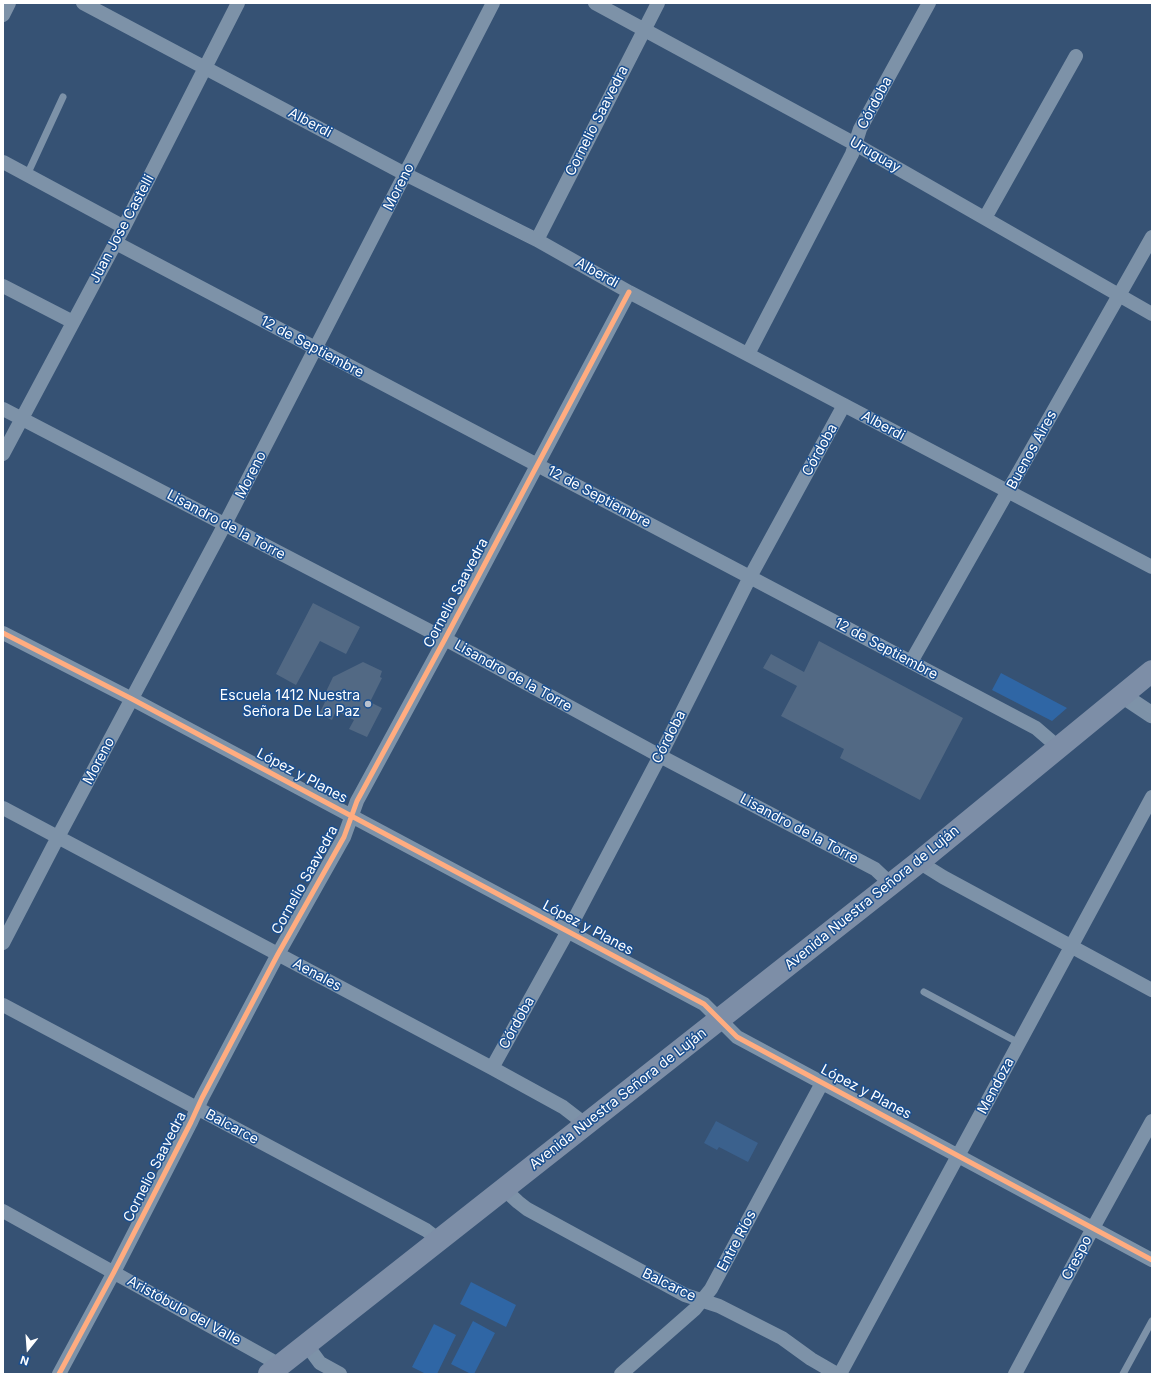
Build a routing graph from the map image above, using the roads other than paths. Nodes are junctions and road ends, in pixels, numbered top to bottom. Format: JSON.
{"nodes":[{"id":1,"x":9,"y":3,"type":"edge"},
{"id":2,"x":238,"y":3,"type":"edge"},
{"id":3,"x":493,"y":3,"type":"edge"},
{"id":4,"x":595,"y":3,"type":"edge"},
{"id":5,"x":658,"y":3,"type":"edge"},
{"id":6,"x":929,"y":3,"type":"edge"},
{"id":7,"x":86,"y":4,"type":"edge"},
{"id":8,"x":3,"y":15,"type":"edge"},
{"id":9,"x":644,"y":30,"type":"junction"},
{"id":10,"x":1076,"y":56,"type":"dead end"},
{"id":11,"x":205,"y":68,"type":"junction"},
{"id":12,"x":63,"y":97,"type":"dead end"},
{"id":13,"x":855,"y":144,"type":"junction"},
{"id":14,"x":3,"y":162,"type":"edge"},
{"id":15,"x":405,"y":174,"type":"junction"},
{"id":16,"x":27,"y":175,"type":"junction"},
{"id":17,"x":985,"y":218,"type":"junction"},
{"id":18,"x":124,"y":227,"type":"junction"},
{"id":19,"x":1152,"y":237,"type":"edge"},
{"id":20,"x":537,"y":240,"type":"junction"},
{"id":21,"x":116,"y":243,"type":"junction"},
{"id":22,"x":3,"y":286,"type":"edge"},
{"id":23,"x":629,"y":292,"type":"junction"},
{"id":24,"x":1119,"y":295,"type":"junction"},
{"id":25,"x":1152,"y":314,"type":"edge"},
{"id":26,"x":73,"y":322,"type":"junction"},
{"id":27,"x":316,"y":349,"type":"junction"},
{"id":28,"x":748,"y":354,"type":"junction"},
{"id":29,"x":844,"y":406,"type":"junction"},
{"id":30,"x":3,"y":409,"type":"edge"},
{"id":31,"x":22,"y":418,"type":"junction"},
{"id":32,"x":3,"y":454,"type":"edge"},
{"id":33,"x":538,"y":465,"type":"junction"},
{"id":34,"x":1009,"y":491,"type":"junction"},
{"id":35,"x":225,"y":524,"type":"junction"},
{"id":36,"x":1152,"y":567,"type":"edge"},
{"id":37,"x":750,"y":577,"type":"junction"},
{"id":38,"x":3,"y":633,"type":"edge"},
{"id":39,"x":445,"y":639,"type":"junction"},
{"id":40,"x":911,"y":662,"type":"junction"},
{"id":41,"x":1152,"y":671,"type":"edge"},
{"id":42,"x":1122,"y":696,"type":"junction"},
{"id":43,"x":132,"y":699,"type":"junction"},
{"id":44,"x":1152,"y":715,"type":"edge"},
{"id":45,"x":1058,"y":747,"type":"junction"},
{"id":46,"x":660,"y":756,"type":"junction"},
{"id":47,"x":1152,"y":797,"type":"edge"},
{"id":48,"x":3,"y":808,"type":"edge"},
{"id":49,"x":352,"y":816,"type":"junction"},
{"id":50,"x":58,"y":837,"type":"junction"},
{"id":51,"x":920,"y":862,"type":"junction"},
{"id":52,"x":891,"y":884,"type":"junction"},
{"id":53,"x":568,"y":931,"type":"junction"},
{"id":54,"x":3,"y":943,"type":"edge"},
{"id":55,"x":1071,"y":946,"type":"junction"},
{"id":56,"x":278,"y":954,"type":"junction"},
{"id":57,"x":1152,"y":990,"type":"edge"},
{"id":58,"x":924,"y":992,"type":"dead end"},
{"id":59,"x":3,"y":1005,"type":"edge"},
{"id":60,"x":719,"y":1020,"type":"junction"},
{"id":61,"x":1019,"y":1043,"type":"junction"},
{"id":62,"x":492,"y":1068,"type":"junction"},
{"id":63,"x":822,"y":1083,"type":"junction"},
{"id":64,"x":197,"y":1109,"type":"junction"},
{"id":65,"x":585,"y":1124,"type":"junction"},
{"id":66,"x":1152,"y":1124,"type":"edge"},
{"id":67,"x":959,"y":1155,"type":"junction"},
{"id":68,"x":505,"y":1190,"type":"junction"},
{"id":69,"x":3,"y":1211,"type":"edge"},
{"id":70,"x":1093,"y":1228,"type":"junction"},
{"id":71,"x":439,"y":1240,"type":"junction"},
{"id":72,"x":1152,"y":1260,"type":"edge"},
{"id":73,"x":114,"y":1272,"type":"junction"},
{"id":74,"x":702,"y":1301,"type":"junction"},
{"id":75,"x":1152,"y":1321,"type":"edge"},
{"id":76,"x":306,"y":1344,"type":"junction"},
{"id":77,"x":274,"y":1370,"type":"edge"},
{"id":78,"x":59,"y":1374,"type":"edge"},
{"id":79,"x":340,"y":1374,"type":"edge"},
{"id":80,"x":620,"y":1374,"type":"edge"},
{"id":81,"x":838,"y":1374,"type":"edge"},
{"id":82,"x":1015,"y":1374,"type":"edge"},
{"id":83,"x":1123,"y":1374,"type":"edge"}],
"edges":[{"from":1,"to":8,"type":"street"},
{"from":2,"to":11,"type":"street","name":"Juan Jose Castelli"},
{"from":3,"to":15,"type":"street","name":"Moreno"},
{"from":4,"to":9,"type":"street","name":"Uruguay"},
{"from":5,"to":9,"type":"street","name":"Cornelio Saavedra"},
{"from":6,"to":13,"type":"street","name":"Córdoba"},
{"from":7,"to":11,"type":"street","name":"Alberdi"},
{"from":9,"to":13,"type":"street","name":"Uruguay"},
{"from":9,"to":20,"type":"street","name":"Cornelio Saavedra"},
{"from":10,"to":17,"type":"street"},
{"from":11,"to":15,"type":"street","name":"Alberdi"},
{"from":11,"to":18,"type":"street","name":"Juan Jose Castelli"},
{"from":12,"to":16,"type":"lane"},
{"from":13,"to":17,"type":"street","name":"Uruguay"},
{"from":13,"to":28,"type":"street","name":"Córdoba"},
{"from":14,"to":16,"type":"street"},
{"from":15,"to":20,"type":"street","name":"Alberdi"},
{"from":15,"to":27,"type":"street","name":"Moreno"},
{"from":16,"to":18,"type":"street"},
{"from":17,"to":24,"type":"street","name":"Uruguay"},
{"from":18,"to":21,"type":"street","name":"Juan Jose Castelli"},
{"from":19,"to":24,"type":"street","name":"Buenos Aires"},
{"from":20,"to":23,"type":"street","name":"Alberdi"},
{"from":21,"to":26,"type":"street","name":"Juan Jose Castelli"},
{"from":21,"to":27,"type":"street","name":"12 de Septiembre"},
{"from":22,"to":26,"type":"street"},
{"from":23,"to":28,"type":"street","name":"Alberdi"},
{"from":23,"to":33,"type":"street","name":"Cornelio Saavedra"},
{"from":24,"to":25,"type":"street","name":"Uruguay"},
{"from":24,"to":34,"type":"street","name":"Buenos Aires"},
{"from":26,"to":31,"type":"street","name":"Juan Jose Castelli"},
{"from":27,"to":33,"type":"street","name":"12 de Septiembre"},
{"from":27,"to":35,"type":"street","name":"Moreno"},
{"from":28,"to":29,"type":"street","name":"Alberdi"},
{"from":29,"to":34,"type":"street","name":"Alberdi"},
{"from":29,"to":37,"type":"street","name":"Córdoba"},
{"from":30,"to":31,"type":"street","name":"Lisandro de la Torre"},
{"from":31,"to":32,"type":"street","name":"Juan Jose Castelli"},
{"from":31,"to":35,"type":"street","name":"Lisandro de la Torre"},
{"from":33,"to":37,"type":"street","name":"12 de Septiembre"},
{"from":33,"to":39,"type":"street","name":"Cornelio Saavedra"},
{"from":34,"to":36,"type":"street","name":"Alberdi"},
{"from":34,"to":40,"type":"street","name":"Buenos Aires"},
{"from":35,"to":39,"type":"street","name":"Lisandro de la Torre"},
{"from":35,"to":43,"type":"street","name":"Moreno"},
{"from":37,"to":40,"type":"street","name":"12 de Septiembre"},
{"from":37,"to":46,"type":"street","name":"Córdoba"},
{"from":38,"to":43,"type":"street","name":"López y Planes"},
{"from":39,"to":46,"type":"street","name":"Lisandro de la Torre"},
{"from":39,"to":49,"type":"street","name":"Cornelio Saavedra"},
{"from":40,"to":45,"type":"street","name":"12 de Septiembre"},
{"from":41,"to":42,"type":"main road","name":"Avenida Nuestra Señora de Luján"},
{"from":42,"to":44,"type":"street"},
{"from":42,"to":45,"type":"main road","name":"Avenida Nuestra Señora de Luján"},
{"from":43,"to":49,"type":"street","name":"López y Planes"},
{"from":43,"to":50,"type":"street","name":"Moreno"},
{"from":45,"to":51,"type":"main road","name":"Avenida Nuestra Señora de Luján"},
{"from":46,"to":52,"type":"street","name":"Lisandro de la Torre"},
{"from":46,"to":53,"type":"street","name":"Córdoba"},
{"from":47,"to":55,"type":"street","name":"Mendoza"},
{"from":48,"to":50,"type":"street","name":"Aenales"},
{"from":49,"to":53,"type":"street","name":"López y Planes"},
{"from":49,"to":56,"type":"street","name":"Cornelio Saavedra"},
{"from":50,"to":54,"type":"street","name":"Moreno"},
{"from":50,"to":56,"type":"street","name":"Aenales"},
{"from":51,"to":52,"type":"main road","name":"Avenida Nuestra Señora de Luján"},
{"from":51,"to":55,"type":"street"},
{"from":52,"to":60,"type":"main road","name":"Avenida Nuestra Señora de Luján"},
{"from":53,"to":60,"type":"street","name":"López y Planes"},
{"from":53,"to":62,"type":"street","name":"Córdoba"},
{"from":55,"to":57,"type":"street"},
{"from":55,"to":61,"type":"street","name":"Mendoza"},
{"from":56,"to":62,"type":"street","name":"Aenales"},
{"from":56,"to":64,"type":"street","name":"Cornelio Saavedra"},
{"from":58,"to":61,"type":"lane"},
{"from":59,"to":64,"type":"street","name":"Balcarce"},
{"from":60,"to":63,"type":"street","name":"López y Planes"},
{"from":60,"to":65,"type":"main road","name":"Avenida Nuestra Señora de Luján"},
{"from":61,"to":67,"type":"street","name":"Mendoza"},
{"from":62,"to":65,"type":"street","name":"Aenales"},
{"from":63,"to":67,"type":"street","name":"López y Planes"},
{"from":63,"to":74,"type":"street","name":"Entre Ríos"},
{"from":64,"to":71,"type":"street","name":"Balcarce"},
{"from":64,"to":73,"type":"street","name":"Cornelio Saavedra"},
{"from":65,"to":68,"type":"main road","name":"Avenida Nuestra Señora de Luján"},
{"from":66,"to":70,"type":"street","name":"Crespo"},
{"from":67,"to":70,"type":"street","name":"López y Planes"},
{"from":67,"to":81,"type":"street","name":"Mendoza"},
{"from":68,"to":71,"type":"main road","name":"Avenida Nuestra Señora de Luján"},
{"from":68,"to":74,"type":"street","name":"Balcarce"},
{"from":69,"to":73,"type":"street","name":"Aristóbulo del Valle"},
{"from":70,"to":72,"type":"street","name":"López y Planes"},
{"from":70,"to":82,"type":"street","name":"Crespo"},
{"from":71,"to":76,"type":"main road","name":"Avenida Nuestra Señora de Luján"},
{"from":73,"to":77,"type":"street","name":"Aristóbulo del Valle"},
{"from":73,"to":78,"type":"street","name":"Cornelio Saavedra"},
{"from":74,"to":80,"type":"street","name":"Entre Ríos"},
{"from":74,"to":81,"type":"street","name":"Balcarce"},
{"from":75,"to":83,"type":"lane"},
{"from":76,"to":77,"type":"main road","name":"Avenida Nuestra Señora de Luján"},
{"from":76,"to":79,"type":"street"}]}
